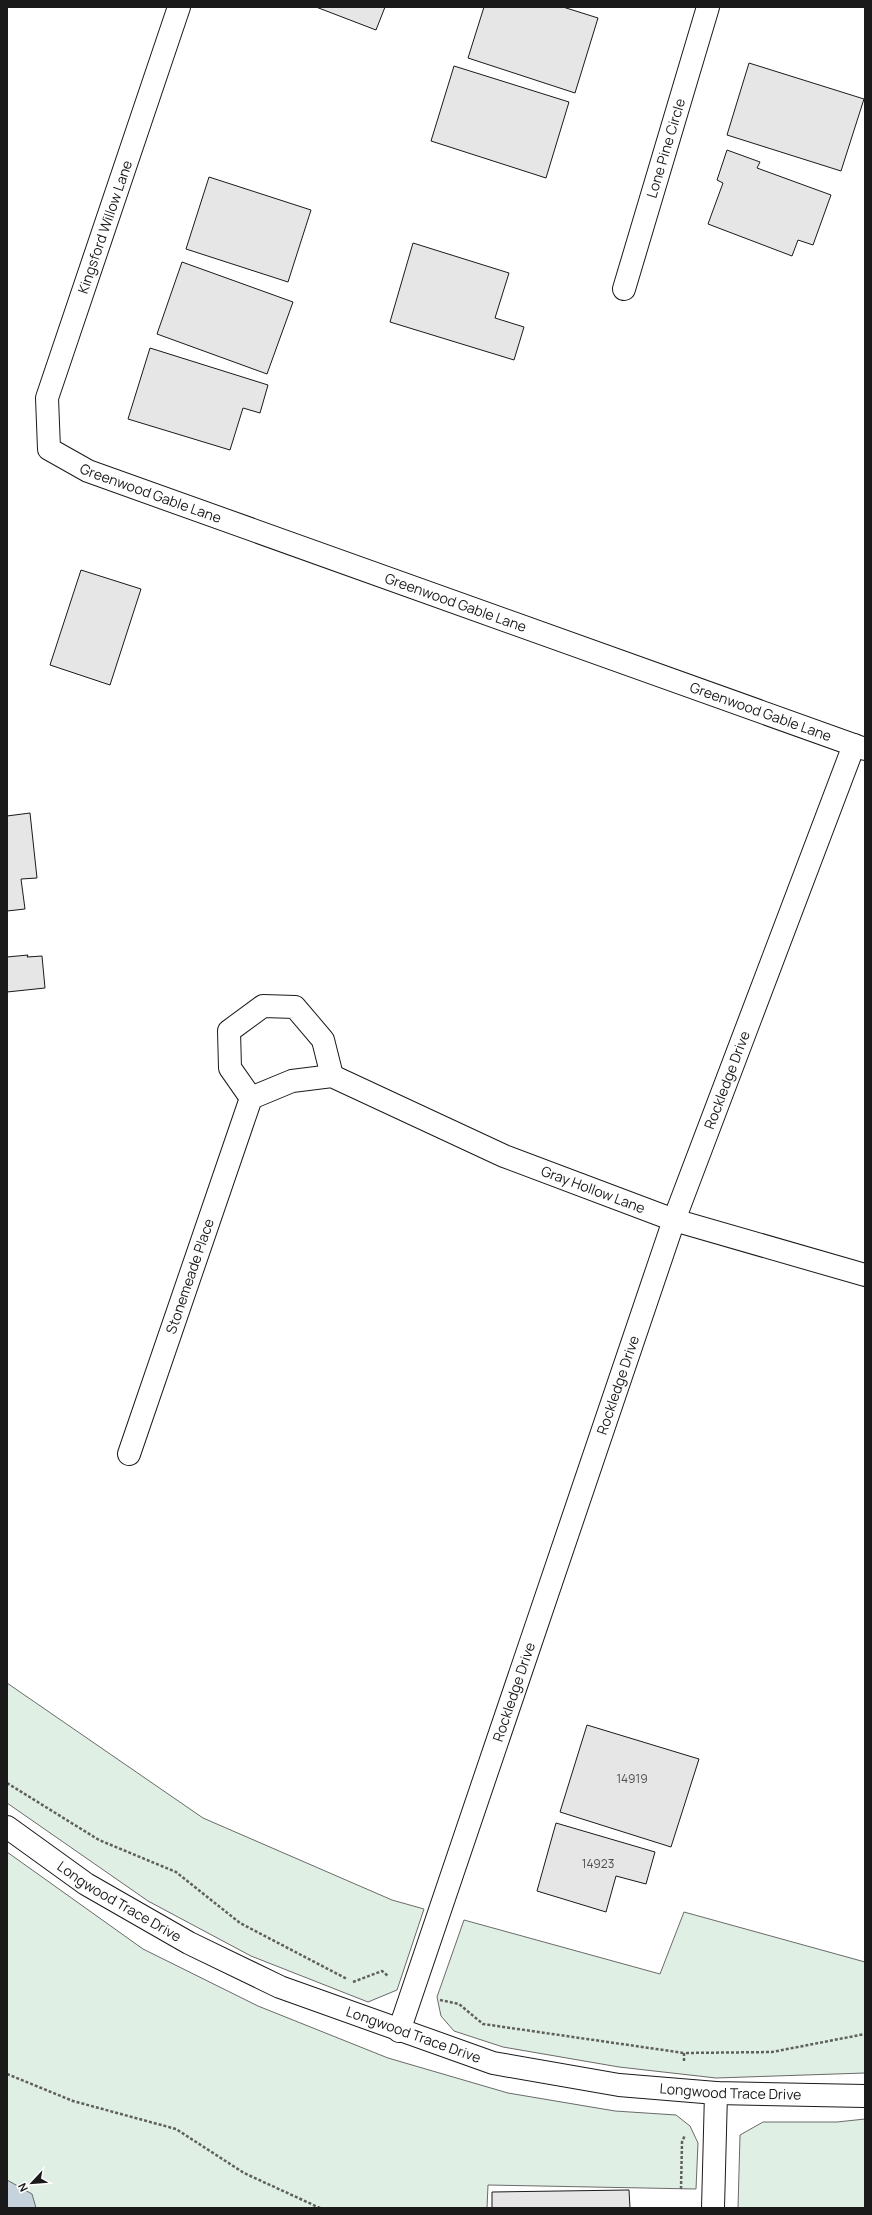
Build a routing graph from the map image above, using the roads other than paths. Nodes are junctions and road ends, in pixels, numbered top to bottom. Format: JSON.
{"nodes":[{"id":1,"x":178,"y":7,"type":"edge"},
{"id":2,"x":708,"y":7,"type":"edge"},
{"id":3,"x":624,"y":289,"type":"dead end"},
{"id":4,"x":49,"y":449,"type":"joint"},
{"id":5,"x":859,"y":747,"type":"edge"},
{"id":6,"x":332,"y":1076,"type":"junction"},
{"id":7,"x":251,"y":1098,"type":"junction"},
{"id":8,"x":674,"y":1220,"type":"junction"},
{"id":9,"x":865,"y":1275,"type":"edge"},
{"id":10,"x":129,"y":1454,"type":"dead end"},
{"id":11,"x":7,"y":1828,"type":"edge"},
{"id":12,"x":399,"y":2031,"type":"junction"},
{"id":13,"x":716,"y":2093,"type":"junction"},
{"id":14,"x":865,"y":2096,"type":"edge"},
{"id":15,"x":713,"y":2208,"type":"edge"}],
"edges":[{"from":1,"to":4,"type":"street","name":"Kingsford Willow Lane"},
{"from":2,"to":3,"type":"street","name":"Lone Pine Circle"},
{"from":4,"to":5,"type":"street","name":"Greenwood Gable Lane"},
{"from":5,"to":8,"type":"street","name":"Rockledge Drive"},
{"from":6,"to":7,"type":"street"},
{"from":6,"to":7,"type":"street"},
{"from":6,"to":8,"type":"street","name":"Gray Hollow Lane"},
{"from":7,"to":10,"type":"street","name":"Stonemeade Place"},
{"from":8,"to":9,"type":"street","name":"Gray Hollow Lane"},
{"from":8,"to":12,"type":"street","name":"Rockledge Drive"},
{"from":11,"to":12,"type":"street","name":"Longwood Trace Drive"},
{"from":12,"to":13,"type":"street","name":"Longwood Trace Drive"},
{"from":13,"to":14,"type":"street","name":"Longwood Trace Drive"},
{"from":13,"to":15,"type":"street"}]}
